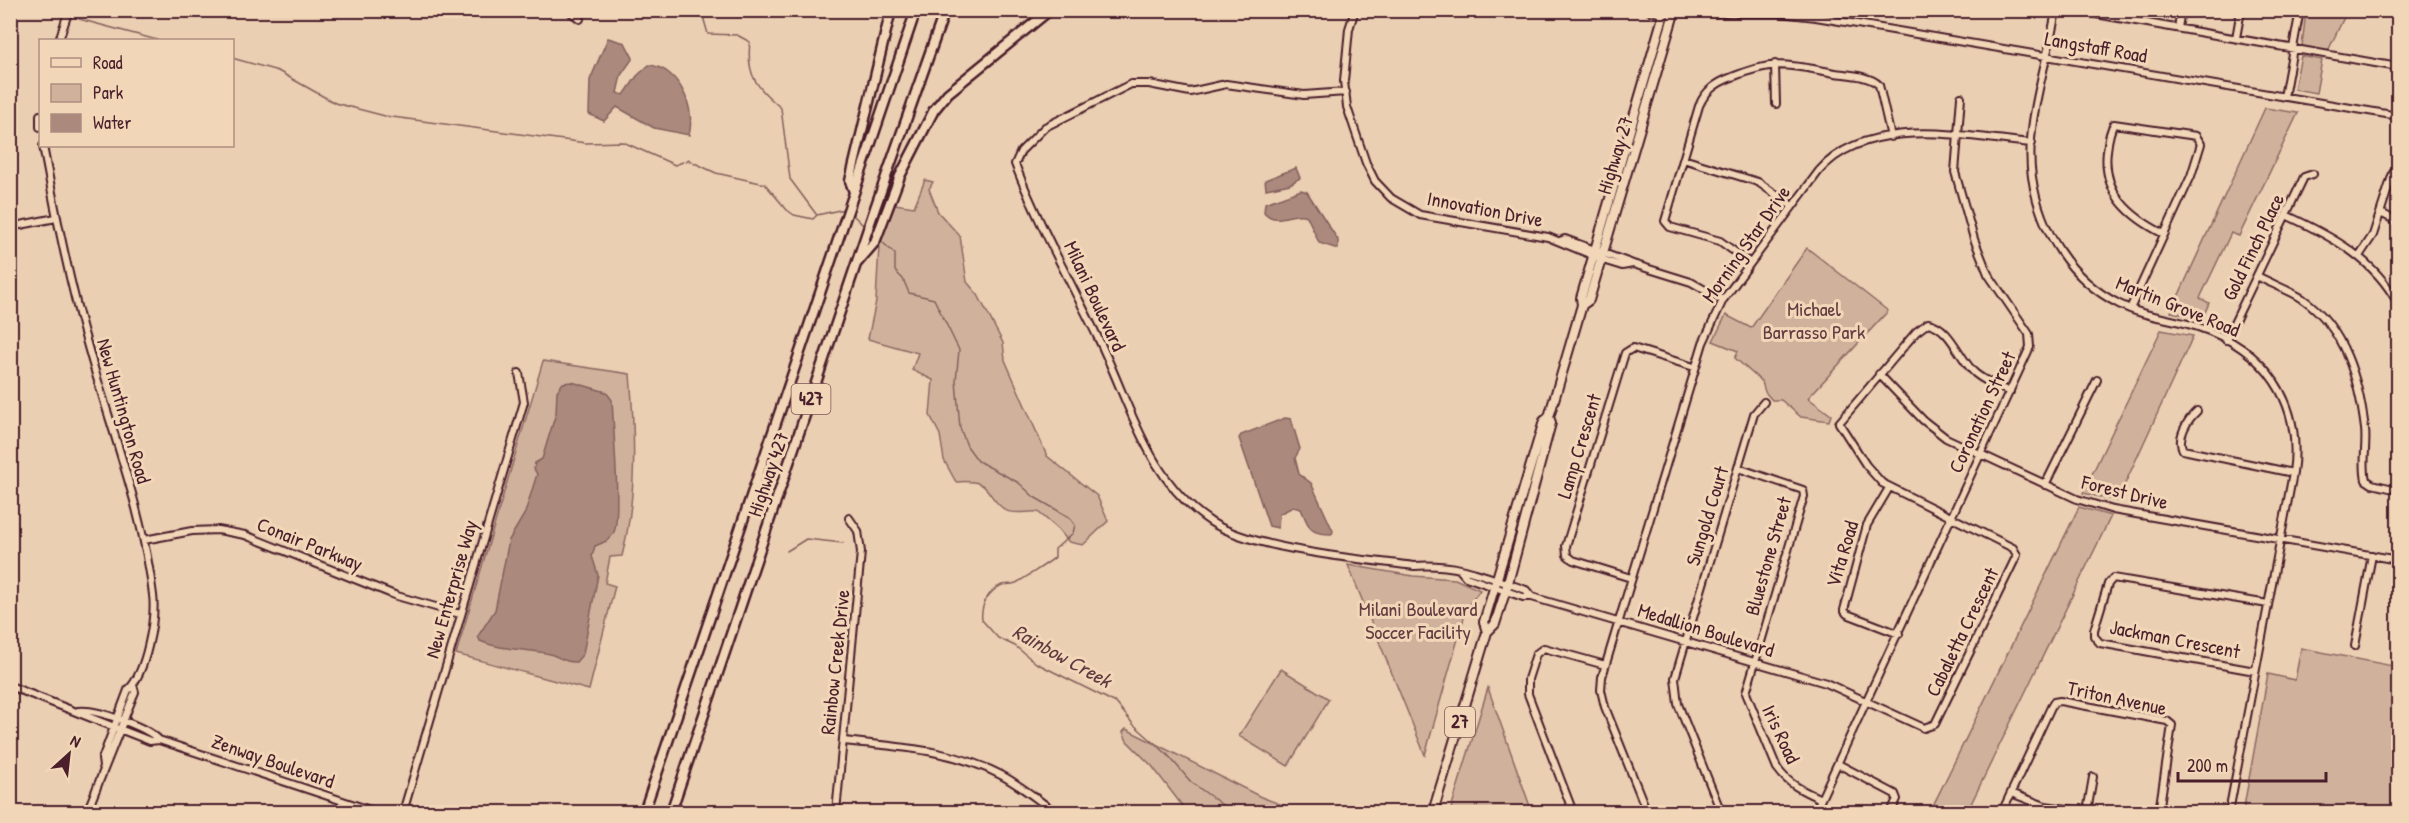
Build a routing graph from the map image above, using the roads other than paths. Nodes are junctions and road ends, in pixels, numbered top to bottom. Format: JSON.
{"nodes":[{"id":1,"x":69,"y":10,"type":"edge"},
{"id":2,"x":568,"y":10,"type":"edge"},
{"id":3,"x":891,"y":10,"type":"edge"},
{"id":4,"x":916,"y":10,"type":"edge"},
{"id":5,"x":945,"y":10,"type":"edge"},
{"id":6,"x":1050,"y":10,"type":"edge"},
{"id":7,"x":1355,"y":10,"type":"edge"},
{"id":8,"x":1650,"y":10,"type":"edge"},
{"id":9,"x":2056,"y":10,"type":"edge"},
{"id":10,"x":2073,"y":10,"type":"edge"},
{"id":11,"x":2181,"y":10,"type":"edge"},
{"id":12,"x":2241,"y":10,"type":"edge"},
{"id":13,"x":2300,"y":10,"type":"edge"},
{"id":14,"x":1714,"y":11,"type":"edge"},
{"id":15,"x":1665,"y":12,"type":"edge"},
{"id":16,"x":1675,"y":12,"type":"edge"},
{"id":17,"x":2118,"y":14,"type":"edge"},
{"id":18,"x":580,"y":19,"type":"dead end"},
{"id":19,"x":2178,"y":28,"type":"junction"},
{"id":20,"x":2236,"y":38,"type":"junction"},
{"id":21,"x":59,"y":39,"type":"edge"},
{"id":22,"x":2293,"y":48,"type":"junction"},
{"id":23,"x":2047,"y":56,"type":"junction"},
{"id":24,"x":1775,"y":64,"type":"junction"},
{"id":25,"x":2398,"y":67,"type":"edge"},
{"id":26,"x":1346,"y":92,"type":"junction"},
{"id":27,"x":2284,"y":97,"type":"junction"},
{"id":28,"x":1961,"y":98,"type":"dead end"},
{"id":29,"x":1776,"y":104,"type":"dead end"},
{"id":30,"x":2398,"y":116,"type":"edge"},
{"id":31,"x":1957,"y":135,"type":"junction"},
{"id":32,"x":1891,"y":137,"type":"junction"},
{"id":33,"x":2032,"y":143,"type":"junction"},
{"id":34,"x":43,"y":147,"type":"edge"},
{"id":35,"x":1683,"y":159,"type":"junction"},
{"id":36,"x":2398,"y":167,"type":"edge"},
{"id":37,"x":2313,"y":174,"type":"dead end"},
{"id":38,"x":854,"y":192,"type":"junction"},
{"id":39,"x":1792,"y":206,"type":"junction"},
{"id":40,"x":2381,"y":213,"type":"junction"},
{"id":41,"x":2288,"y":216,"type":"junction"},
{"id":42,"x":56,"y":218,"type":"junction"},
{"id":43,"x":2398,"y":222,"type":"edge"},
{"id":44,"x":10,"y":227,"type":"edge"},
{"id":45,"x":2164,"y":234,"type":"junction"},
{"id":46,"x":1598,"y":254,"type":"junction"},
{"id":47,"x":2359,"y":256,"type":"junction"},
{"id":48,"x":857,"y":263,"type":"junction"},
{"id":49,"x":1750,"y":263,"type":"junction"},
{"id":50,"x":2257,"y":276,"type":"junction"},
{"id":51,"x":1723,"y":300,"type":"junction"},
{"id":52,"x":2398,"y":304,"type":"edge"},
{"id":53,"x":2130,"y":309,"type":"junction"},
{"id":54,"x":2226,"y":340,"type":"junction"},
{"id":55,"x":1694,"y":367,"type":"junction"},
{"id":56,"x":519,"y":373,"type":"dead end"},
{"id":57,"x":1880,"y":374,"type":"junction"},
{"id":58,"x":2097,"y":380,"type":"dead end"},
{"id":59,"x":2010,"y":392,"type":"junction"},
{"id":60,"x":1764,"y":402,"type":"dead end"},
{"id":61,"x":2197,"y":411,"type":"dead end"},
{"id":62,"x":1549,"y":417,"type":"junction"},
{"id":63,"x":1981,"y":454,"type":"junction"},
{"id":64,"x":1738,"y":468,"type":"junction"},
{"id":65,"x":2293,"y":473,"type":"junction"},
{"id":66,"x":2045,"y":485,"type":"junction"},
{"id":67,"x":1889,"y":488,"type":"junction"},
{"id":68,"x":2398,"y":490,"type":"edge"},
{"id":69,"x":1951,"y":517,"type":"junction"},
{"id":70,"x":849,"y":518,"type":"dead end"},
{"id":71,"x":2280,"y":538,"type":"junction"},
{"id":72,"x":144,"y":540,"type":"junction"},
{"id":73,"x":2372,"y":555,"type":"junction"},
{"id":74,"x":2398,"y":560,"type":"edge"},
{"id":75,"x":1460,"y":570,"type":"junction"},
{"id":76,"x":1631,"y":578,"type":"junction"},
{"id":77,"x":1497,"y":579,"type":"junction"},
{"id":78,"x":1506,"y":587,"type":"junction"},
{"id":79,"x":1495,"y":588,"type":"junction"},
{"id":80,"x":2268,"y":604,"type":"junction"},
{"id":81,"x":460,"y":614,"type":"junction"},
{"id":82,"x":1618,"y":621,"type":"junction"},
{"id":83,"x":1487,"y":632,"type":"junction"},
{"id":84,"x":1899,"y":634,"type":"junction"},
{"id":85,"x":1686,"y":642,"type":"junction"},
{"id":86,"x":2355,"y":646,"type":"dead end"},
{"id":87,"x":1754,"y":662,"type":"junction"},
{"id":88,"x":1605,"y":665,"type":"junction"},
{"id":89,"x":2255,"y":671,"type":"junction"},
{"id":90,"x":10,"y":686,"type":"edge"},
{"id":91,"x":1868,"y":701,"type":"junction"},
{"id":92,"x":78,"y":711,"type":"junction"},
{"id":93,"x":120,"y":721,"type":"junction"},
{"id":94,"x":117,"y":729,"type":"junction"},
{"id":95,"x":159,"y":740,"type":"junction"},
{"id":96,"x":844,"y":741,"type":"junction"},
{"id":97,"x":1838,"y":764,"type":"junction"},
{"id":98,"x":2093,"y":777,"type":"dead end"},
{"id":99,"x":2011,"y":793,"type":"junction"},
{"id":100,"x":1821,"y":799,"type":"junction"},
{"id":101,"x":2088,"y":812,"type":"edge"},
{"id":102,"x":87,"y":813,"type":"edge"},
{"id":103,"x":375,"y":813,"type":"edge"},
{"id":104,"x":403,"y":813,"type":"edge"},
{"id":105,"x":644,"y":813,"type":"edge"},
{"id":106,"x":671,"y":813,"type":"edge"},
{"id":107,"x":836,"y":813,"type":"edge"},
{"id":108,"x":1055,"y":813,"type":"edge"},
{"id":109,"x":1433,"y":813,"type":"edge"},
{"id":110,"x":1573,"y":813,"type":"edge"},
{"id":111,"x":1647,"y":813,"type":"edge"},
{"id":112,"x":1721,"y":813,"type":"edge"},
{"id":113,"x":1815,"y":813,"type":"edge"},
{"id":114,"x":1892,"y":813,"type":"edge"},
{"id":115,"x":2002,"y":813,"type":"edge"},
{"id":116,"x":2159,"y":813,"type":"edge"},
{"id":117,"x":2229,"y":813,"type":"edge"}],
"edges":[{"from":1,"to":21,"type":"street"},
{"from":2,"to":18,"type":"street"},
{"from":3,"to":38,"type":"highway"},
{"from":4,"to":38,"type":"highway","name":"Highway 427","number":"427"},
{"from":5,"to":48,"type":"highway","name":"Highway 427","number":"427"},
{"from":6,"to":48,"type":"highway"},
{"from":7,"to":26,"type":"street","name":"Innovation Drive"},
{"from":8,"to":15,"type":"main road","name":"Langstaff Road"},
{"from":9,"to":23,"type":"street","name":"Martin Grove Road"},
{"from":10,"to":17,"type":"street"},
{"from":11,"to":19,"type":"street"},
{"from":12,"to":20,"type":"street"},
{"from":13,"to":22,"type":"street"},
{"from":14,"to":16,"type":"street","name":"Langstaff Road"},
{"from":14,"to":23,"type":"street","name":"Langstaff Road"},
{"from":15,"to":16,"type":"street","name":"Langstaff Road"},
{"from":15,"to":46,"type":"main road","name":"Highway 27","number":"27"},
{"from":16,"to":46,"type":"main road","name":"Highway 27","number":"27"},
{"from":17,"to":19,"type":"street"},
{"from":19,"to":20,"type":"street"},
{"from":20,"to":22,"type":"street"},
{"from":22,"to":25,"type":"street"},
{"from":22,"to":27,"type":"street"},
{"from":23,"to":27,"type":"street","name":"Langstaff Road"},
{"from":23,"to":33,"type":"street","name":"Martin Grove Road"},
{"from":24,"to":29,"type":"street"},
{"from":24,"to":32,"type":"street"},
{"from":24,"to":35,"type":"street"},
{"from":26,"to":46,"type":"street","name":"Innovation Drive"},
{"from":26,"to":75,"type":"street","name":"Milani Boulevard"},
{"from":27,"to":30,"type":"street","name":"Langstaff Road"},
{"from":28,"to":31,"type":"street"},
{"from":31,"to":32,"type":"street","name":"Morning Star Drive"},
{"from":31,"to":33,"type":"street","name":"Morning Star Drive"},
{"from":31,"to":59,"type":"street","name":"Coronation Street"},
{"from":32,"to":39,"type":"street","name":"Morning Star Drive"},
{"from":33,"to":53,"type":"street","name":"Martin Grove Road"},
{"from":34,"to":42,"type":"street","name":"New Huntington Road"},
{"from":35,"to":39,"type":"street"},
{"from":35,"to":49,"type":"street"},
{"from":36,"to":40,"type":"street"},
{"from":37,"to":41,"type":"street","name":"Gold Finch Place"},
{"from":38,"to":105,"type":"highway","name":"Highway 427","number":"427"},
{"from":39,"to":49,"type":"street","name":"Morning Star Drive"},
{"from":40,"to":43,"type":"street"},
{"from":40,"to":47,"type":"street"},
{"from":41,"to":47,"type":"street"},
{"from":41,"to":50,"type":"street","name":"Gold Finch Place"},
{"from":42,"to":44,"type":"street"},
{"from":42,"to":72,"type":"street","name":"New Huntington Road"},
{"from":45,"to":45,"type":"street"},
{"from":45,"to":53,"type":"street"},
{"from":46,"to":51,"type":"street","name":"Innovation Drive"},
{"from":46,"to":62,"type":"main road","name":"Highway 27","number":"27"},
{"from":47,"to":52,"type":"street"},
{"from":48,"to":106,"type":"highway","name":"Highway 427","number":"427"},
{"from":49,"to":51,"type":"street","name":"Morning Star Drive"},
{"from":50,"to":54,"type":"street","name":"Gold Finch Place"},
{"from":50,"to":68,"type":"street"},
{"from":51,"to":55,"type":"street","name":"Morning Star Drive"},
{"from":53,"to":54,"type":"street","name":"Martin Grove Road"},
{"from":54,"to":65,"type":"street","name":"Martin Grove Road"},
{"from":55,"to":76,"type":"street","name":"Morning Star Drive"},
{"from":55,"to":76,"type":"street","name":"Lamp Crescent"},
{"from":56,"to":81,"type":"street","name":"New Enterprise Way"},
{"from":57,"to":59,"type":"street"},
{"from":57,"to":63,"type":"street","name":"Forest Drive"},
{"from":57,"to":67,"type":"street"},
{"from":58,"to":66,"type":"street"},
{"from":59,"to":63,"type":"street","name":"Coronation Street"},
{"from":60,"to":64,"type":"street","name":"Sungold Court"},
{"from":61,"to":65,"type":"street"},
{"from":62,"to":77,"type":"main road","name":"Highway 27","number":"27"},
{"from":62,"to":78,"type":"main road","name":"Highway 27","number":"27"},
{"from":63,"to":66,"type":"street","name":"Forest Drive"},
{"from":63,"to":69,"type":"street","name":"Coronation Street"},
{"from":64,"to":85,"type":"street","name":"Sungold Court"},
{"from":64,"to":87,"type":"street","name":"Bluestone Street"},
{"from":65,"to":71,"type":"street","name":"Martin Grove Road"},
{"from":66,"to":71,"type":"street","name":"Forest Drive"},
{"from":67,"to":69,"type":"street"},
{"from":67,"to":84,"type":"street","name":"Vita Road"},
{"from":69,"to":84,"type":"street","name":"Coronation Street"},
{"from":69,"to":91,"type":"street","name":"Cabaletta Crescent"},
{"from":70,"to":96,"type":"street","name":"Rainbow Creek Drive"},
{"from":71,"to":73,"type":"street","name":"Forest Drive"},
{"from":71,"to":80,"type":"street","name":"Martin Grove Road"},
{"from":72,"to":81,"type":"street","name":"Conair Parkway"},
{"from":72,"to":93,"type":"street","name":"New Huntington Road"},
{"from":73,"to":74,"type":"street","name":"Forest Drive"},
{"from":73,"to":86,"type":"street"},
{"from":75,"to":77,"type":"street","name":"Milani Boulevard"},
{"from":75,"to":79,"type":"street","name":"Milani Boulevard"},
{"from":76,"to":82,"type":"street","name":"Morning Star Drive"},
{"from":77,"to":78,"type":"street","name":"Medallion Boulevard"},
{"from":77,"to":79,"type":"main road","name":"Highway 27","number":"27"},
{"from":78,"to":79,"type":"street","name":"Medallion Boulevard"},
{"from":78,"to":82,"type":"street","name":"Medallion Boulevard"},
{"from":78,"to":83,"type":"main road","name":"Highway 27","number":"27"},
{"from":79,"to":83,"type":"main road","name":"Highway 27","number":"27"},
{"from":80,"to":89,"type":"street","name":"Martin Grove Road"},
{"from":80,"to":89,"type":"street","name":"Jackman Crescent"},
{"from":81,"to":104,"type":"street","name":"New Enterprise Way"},
{"from":82,"to":85,"type":"street","name":"Medallion Boulevard"},
{"from":82,"to":88,"type":"street","name":"Morning Star Drive"},
{"from":83,"to":109,"type":"main road","name":"Highway 27","number":"27"},
{"from":84,"to":91,"type":"street","name":"Coronation Street"},
{"from":85,"to":87,"type":"street","name":"Medallion Boulevard"},
{"from":85,"to":112,"type":"street","name":"Sungold Court"},
{"from":87,"to":91,"type":"street","name":"Medallion Boulevard"},
{"from":87,"to":100,"type":"street","name":"Iris Road"},
{"from":88,"to":110,"type":"street"},
{"from":88,"to":111,"type":"street","name":"Morning Star Drive"},
{"from":89,"to":117,"type":"street","name":"Martin Grove Road"},
{"from":90,"to":92,"type":"street","name":"Zenway Boulevard"},
{"from":91,"to":97,"type":"street","name":"Coronation Street"},
{"from":92,"to":93,"type":"street","name":"Zenway Boulevard"},
{"from":92,"to":94,"type":"street","name":"Zenway Boulevard"},
{"from":93,"to":94,"type":"street","name":"New Huntington Road"},
{"from":93,"to":95,"type":"street","name":"Zenway Boulevard"},
{"from":94,"to":95,"type":"street","name":"Zenway Boulevard"},
{"from":94,"to":102,"type":"street","name":"New Huntington Road"},
{"from":95,"to":103,"type":"street","name":"Zenway Boulevard"},
{"from":96,"to":107,"type":"street","name":"Rainbow Creek Drive"},
{"from":96,"to":108,"type":"street"},
{"from":97,"to":100,"type":"street","name":"Coronation Street"},
{"from":97,"to":114,"type":"street"},
{"from":98,"to":101,"type":"street"},
{"from":99,"to":101,"type":"street"},
{"from":99,"to":115,"type":"street","name":"Triton Avenue"},
{"from":99,"to":116,"type":"street","name":"Triton Avenue"},
{"from":100,"to":113,"type":"street","name":"Coronation Street"}]}
